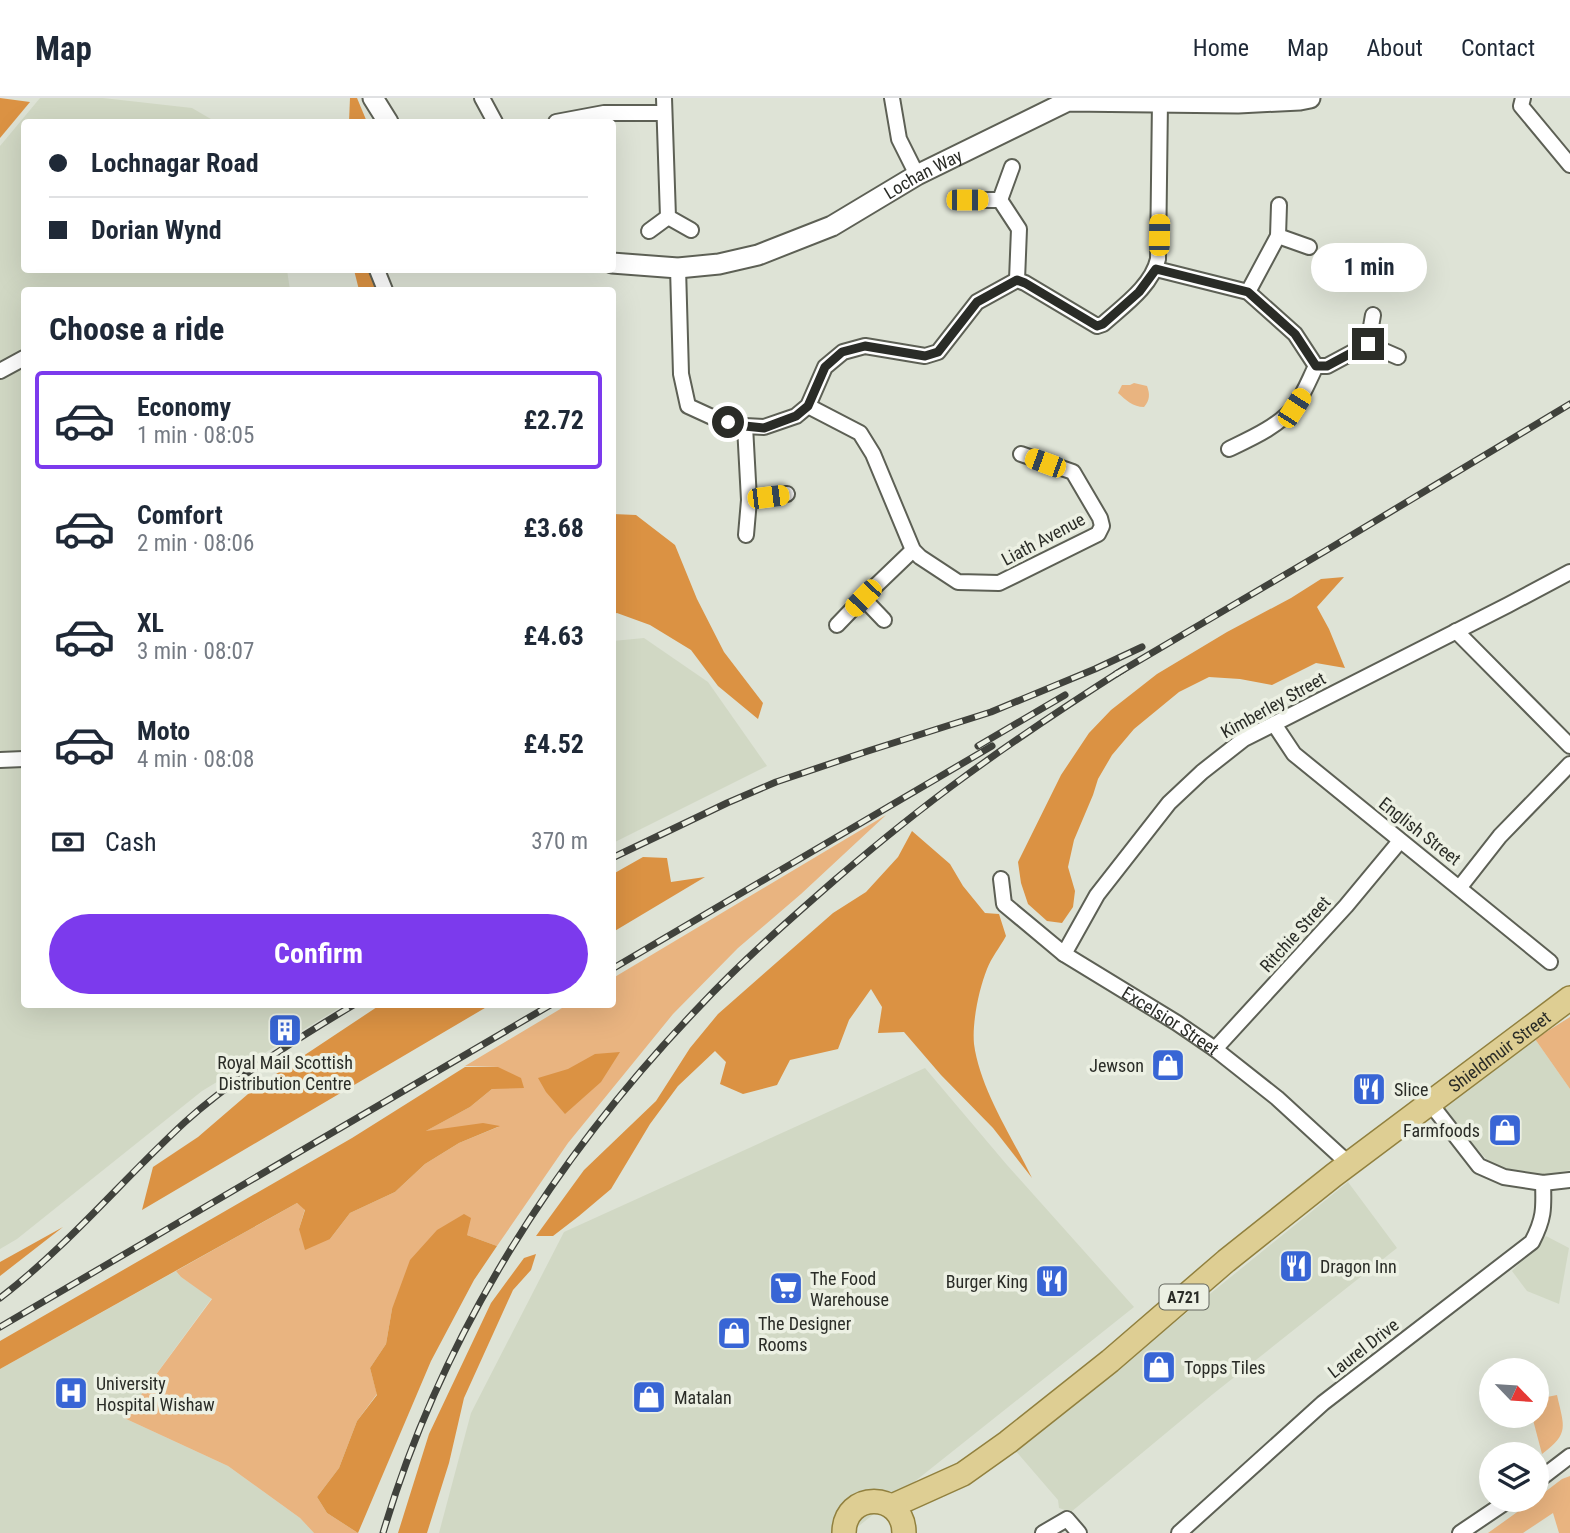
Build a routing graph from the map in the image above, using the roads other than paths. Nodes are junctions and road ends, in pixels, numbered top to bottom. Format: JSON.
{"nodes":[{"id":1,"x":373,"y":98,"type":"edge"},
{"id":2,"x":482,"y":98,"type":"edge"},
{"id":3,"x":664,"y":98,"type":"edge"},
{"id":4,"x":892,"y":98,"type":"edge"},
{"id":5,"x":1310,"y":98,"type":"edge"},
{"id":6,"x":1523,"y":98,"type":"edge"},
{"id":7,"x":1160,"y":101,"type":"junction"},
{"id":8,"x":664,"y":113,"type":"junction"},
{"id":9,"x":386,"y":119,"type":"edge"},
{"id":10,"x":493,"y":119,"type":"edge"},
{"id":11,"x":572,"y":119,"type":"edge"},
{"id":12,"x":1570,"y":165,"type":"edge"},
{"id":13,"x":1012,"y":167,"type":"dead end"},
{"id":14,"x":917,"y":175,"type":"junction"},
{"id":15,"x":967,"y":200,"type":"dead end"},
{"id":16,"x":1000,"y":200,"type":"junction"},
{"id":17,"x":1279,"y":205,"type":"dead end"},
{"id":18,"x":668,"y":217,"type":"junction"},
{"id":19,"x":691,"y":230,"type":"dead end"},
{"id":20,"x":649,"y":231,"type":"dead end"},
{"id":21,"x":1278,"y":236,"type":"junction"},
{"id":22,"x":1309,"y":247,"type":"dead end"},
{"id":23,"x":616,"y":264,"type":"edge"},
{"id":24,"x":678,"y":268,"type":"junction"},
{"id":25,"x":1156,"y":269,"type":"junction"},
{"id":26,"x":1017,"y":280,"type":"junction"},
{"id":27,"x":1248,"y":292,"type":"junction"},
{"id":28,"x":1373,"y":314,"type":"dead end"},
{"id":29,"x":1368,"y":344,"type":"junction"},
{"id":30,"x":1398,"y":357,"type":"dead end"},
{"id":31,"x":21,"y":360,"type":"edge"},
{"id":32,"x":1322,"y":366,"type":"junction"},
{"id":33,"x":0,"y":372,"type":"edge"},
{"id":34,"x":808,"y":406,"type":"junction"},
{"id":35,"x":745,"y":426,"type":"junction"},
{"id":36,"x":1229,"y":449,"type":"dead end"},
{"id":37,"x":1021,"y":454,"type":"dead end"},
{"id":38,"x":787,"y":495,"type":"dead end"},
{"id":39,"x":749,"y":500,"type":"junction"},
{"id":40,"x":746,"y":534,"type":"dead end"},
{"id":41,"x":914,"y":550,"type":"junction"},
{"id":42,"x":1570,"y":572,"type":"edge"},
{"id":43,"x":863,"y":598,"type":"junction"},
{"id":44,"x":884,"y":620,"type":"dead end"},
{"id":45,"x":837,"y":625,"type":"dead end"},
{"id":46,"x":1456,"y":631,"type":"junction"},
{"id":47,"x":1274,"y":724,"type":"junction"},
{"id":48,"x":1570,"y":746,"type":"edge"},
{"id":49,"x":21,"y":759,"type":"edge"},
{"id":50,"x":0,"y":760,"type":"edge"},
{"id":51,"x":1570,"y":764,"type":"edge"},
{"id":52,"x":1400,"y":841,"type":"junction"},
{"id":53,"x":1001,"y":879,"type":"dead end"},
{"id":54,"x":1460,"y":887,"type":"junction"},
{"id":55,"x":1064,"y":954,"type":"junction"},
{"id":56,"x":1550,"y":962,"type":"dead end"},
{"id":57,"x":1570,"y":998,"type":"edge"},
{"id":58,"x":1215,"y":1049,"type":"junction"},
{"id":59,"x":1430,"y":1103,"type":"junction"},
{"id":60,"x":1349,"y":1164,"type":"junction"},
{"id":61,"x":1570,"y":1180,"type":"edge"},
{"id":62,"x":1543,"y":1183,"type":"junction"},
{"id":63,"x":1570,"y":1456,"type":"edge"},
{"id":64,"x":1549,"y":1472,"type":"edge"},
{"id":65,"x":1491,"y":1512,"type":"edge"},
{"id":66,"x":899,"y":1519,"type":"edge"},
{"id":67,"x":845,"y":1533,"type":"edge"},
{"id":68,"x":1043,"y":1533,"type":"edge"},
{"id":69,"x":1079,"y":1533,"type":"edge"},
{"id":70,"x":1179,"y":1533,"type":"edge"},
{"id":71,"x":1460,"y":1533,"type":"edge"}],
"edges":[{"from":1,"to":9,"type":"street"},
{"from":2,"to":10,"type":"street"},
{"from":3,"to":8,"type":"street"},
{"from":4,"to":14,"type":"street"},
{"from":5,"to":7,"type":"street","name":"Lochan Way"},
{"from":6,"to":12,"type":"street"},
{"from":7,"to":14,"type":"street","name":"Lochan Way"},
{"from":7,"to":25,"type":"street"},
{"from":8,"to":11,"type":"street"},
{"from":8,"to":18,"type":"street"},
{"from":13,"to":16,"type":"street"},
{"from":14,"to":24,"type":"street","name":"Lochan Way"},
{"from":15,"to":16,"type":"street"},
{"from":16,"to":26,"type":"street"},
{"from":17,"to":21,"type":"street"},
{"from":18,"to":19,"type":"street"},
{"from":18,"to":20,"type":"street"},
{"from":21,"to":22,"type":"street"},
{"from":21,"to":27,"type":"street"},
{"from":23,"to":24,"type":"street","name":"Lochan Way"},
{"from":24,"to":35,"type":"street"},
{"from":25,"to":26,"type":"street"},
{"from":25,"to":27,"type":"street"},
{"from":26,"to":34,"type":"street"},
{"from":27,"to":32,"type":"street"},
{"from":28,"to":29,"type":"street"},
{"from":29,"to":30,"type":"street"},
{"from":29,"to":32,"type":"street"},
{"from":31,"to":33,"type":"street"},
{"from":32,"to":36,"type":"street"},
{"from":34,"to":35,"type":"street"},
{"from":34,"to":41,"type":"street","name":"Liath Avenue"},
{"from":35,"to":39,"type":"street"},
{"from":37,"to":41,"type":"street","name":"Liath Avenue"},
{"from":38,"to":39,"type":"street"},
{"from":39,"to":40,"type":"street"},
{"from":41,"to":43,"type":"street"},
{"from":42,"to":46,"type":"street","name":"Kimberley Street"},
{"from":43,"to":44,"type":"street"},
{"from":43,"to":45,"type":"street"},
{"from":46,"to":47,"type":"street","name":"Kimberley Street"},
{"from":46,"to":48,"type":"street"},
{"from":47,"to":52,"type":"street","name":"English Street"},
{"from":47,"to":55,"type":"street","name":"Kimberley Street"},
{"from":49,"to":50,"type":"street"},
{"from":51,"to":54,"type":"street"},
{"from":52,"to":54,"type":"street","name":"English Street"},
{"from":52,"to":58,"type":"street","name":"Ritchie Street"},
{"from":53,"to":55,"type":"street","name":"Excelsior Street"},
{"from":54,"to":56,"type":"street","name":"English Street"},
{"from":55,"to":58,"type":"street","name":"Excelsior Street"},
{"from":57,"to":59,"type":"main road","name":"Shieldmuir Street","number":"A721"},
{"from":58,"to":60,"type":"street","name":"Excelsior Street"},
{"from":59,"to":60,"type":"main road","number":"A721"},
{"from":59,"to":62,"type":"street"},
{"from":60,"to":66,"type":"main road","number":"A721"},
{"from":61,"to":62,"type":"street"},
{"from":62,"to":70,"type":"street","name":"Laurel Drive"},
{"from":63,"to":64,"type":"street"},
{"from":65,"to":71,"type":"street"},
{"from":66,"to":67,"type":"main road","number":"A721"},
{"from":68,"to":69,"type":"street"}]}
